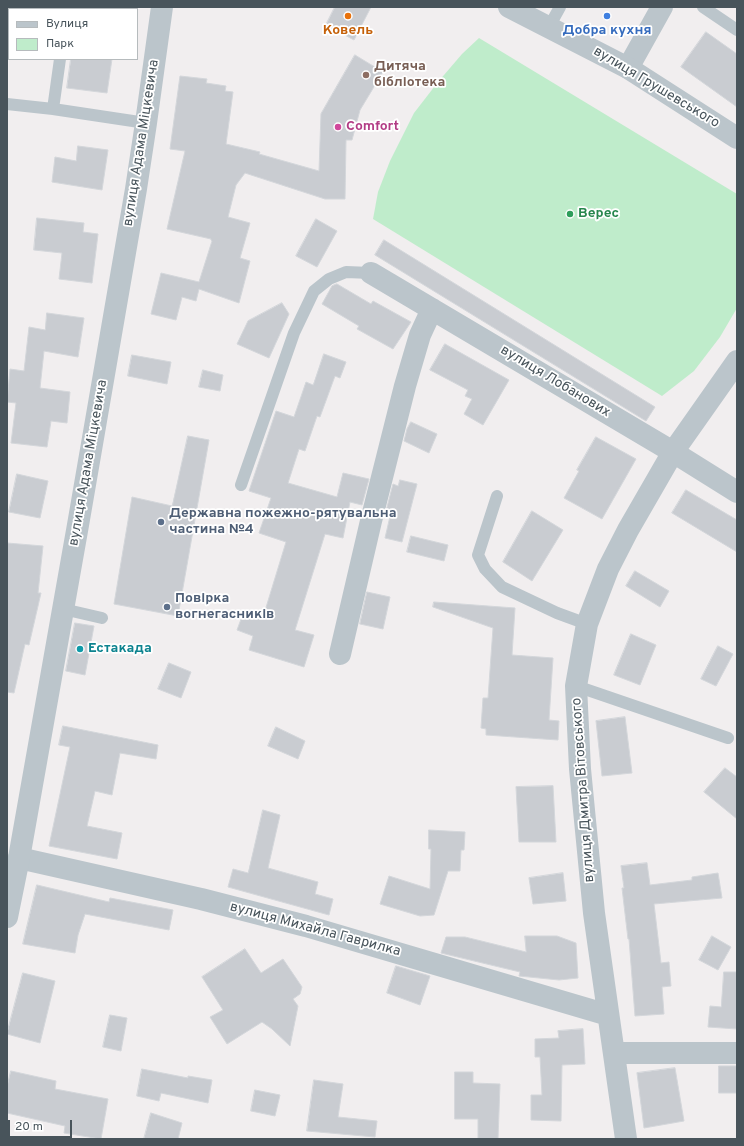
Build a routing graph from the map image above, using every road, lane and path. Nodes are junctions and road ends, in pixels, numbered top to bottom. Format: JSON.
{"nodes":[{"id":1,"x":162,"y":7,"type":"edge"},
{"id":2,"x":509,"y":7,"type":"edge"},
{"id":3,"x":560,"y":7,"type":"edge"},
{"id":4,"x":662,"y":7,"type":"edge"},
{"id":5,"x":703,"y":7,"type":"edge"},
{"id":6,"x":549,"y":28,"type":"junction"},
{"id":7,"x":737,"y":30,"type":"edge"},
{"id":8,"x":60,"y":60,"type":"edge"},
{"id":9,"x":628,"y":68,"type":"junction"},
{"id":10,"x":7,"y":104,"type":"edge"},
{"id":11,"x":53,"y":109,"type":"junction"},
{"id":12,"x":146,"y":123,"type":"junction"},
{"id":13,"x":737,"y":138,"type":"edge"},
{"id":14,"x":371,"y":273,"type":"joint"},
{"id":15,"x":432,"y":309,"type":"junction"},
{"id":16,"x":737,"y":361,"type":"edge"},
{"id":17,"x":673,"y":452,"type":"junction"},
{"id":18,"x":241,"y":484,"type":"dead end"},
{"id":19,"x":737,"y":492,"type":"edge"},
{"id":20,"x":497,"y":496,"type":"dead end"},
{"id":21,"x":63,"y":610,"type":"junction"},
{"id":22,"x":102,"y":618,"type":"dead end"},
{"id":23,"x":587,"y":624,"type":"junction"},
{"id":24,"x":340,"y":654,"type":"dead end"},
{"id":25,"x":576,"y":686,"type":"junction"},
{"id":26,"x":728,"y":738,"type":"dead end"},
{"id":27,"x":19,"y":858,"type":"junction"},
{"id":28,"x":7,"y":917,"type":"edge"},
{"id":29,"x":608,"y":1015,"type":"junction"},
{"id":30,"x":614,"y":1053,"type":"junction"},
{"id":31,"x":737,"y":1054,"type":"edge"},
{"id":32,"x":626,"y":1139,"type":"edge"}],
"edges":[{"from":1,"to":12,"type":"street","name":"вулиця Адама Міцкевича"},
{"from":2,"to":6,"type":"street","name":"вулиця Грушевського"},
{"from":3,"to":6,"type":"lane"},
{"from":4,"to":9,"type":"street"},
{"from":5,"to":7,"type":"lane"},
{"from":6,"to":9,"type":"street","name":"вулиця Грушевського"},
{"from":8,"to":11,"type":"lane"},
{"from":9,"to":13,"type":"street","name":"вулиця Грушевського"},
{"from":10,"to":11,"type":"lane"},
{"from":11,"to":12,"type":"lane"},
{"from":12,"to":21,"type":"street","name":"вулиця Адама Міцкевича"},
{"from":14,"to":15,"type":"street","name":"вулиця Лобанових"},
{"from":14,"to":18,"type":"lane"},
{"from":15,"to":17,"type":"street","name":"вулиця Лобанових"},
{"from":15,"to":24,"type":"street"},
{"from":16,"to":17,"type":"street","name":"вулиця Дмитра Вітовського"},
{"from":17,"to":19,"type":"street","name":"вулиця Лобанових"},
{"from":17,"to":23,"type":"street","name":"вулиця Дмитра Вітовського"},
{"from":20,"to":23,"type":"lane"},
{"from":21,"to":22,"type":"lane"},
{"from":21,"to":27,"type":"street","name":"вулиця Адама Міцкевича"},
{"from":23,"to":25,"type":"street","name":"вулиця Дмитра Вітовського"},
{"from":25,"to":26,"type":"lane"},
{"from":25,"to":29,"type":"street","name":"вулиця Дмитра Вітовського"},
{"from":27,"to":28,"type":"street","name":"вулиця Адама Міцкевича"},
{"from":27,"to":29,"type":"street","name":"вулиця Михайла Гаврилка"},
{"from":29,"to":30,"type":"street","name":"вулиця Дмитра Вітовського"},
{"from":30,"to":31,"type":"street"},
{"from":30,"to":32,"type":"street","name":"вулиця Дмитра Вітовського"}]}
